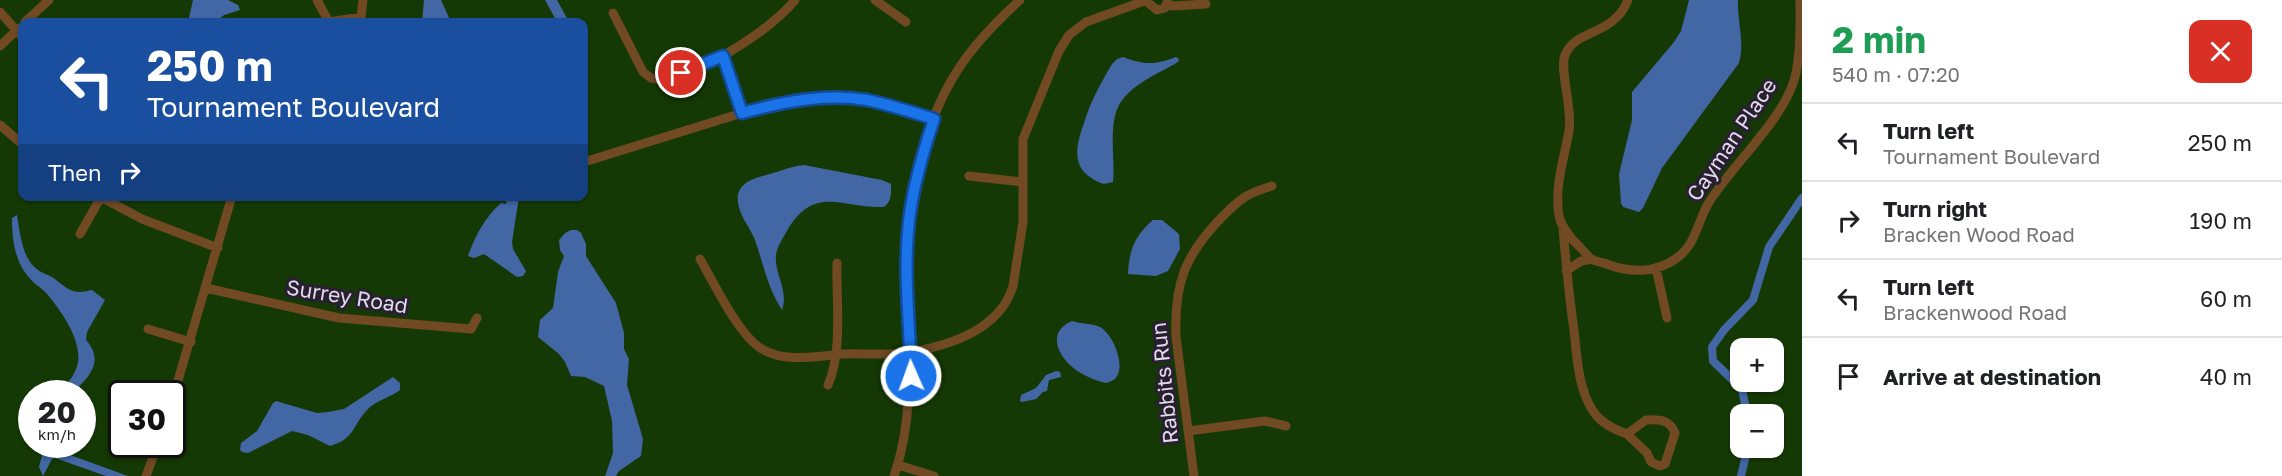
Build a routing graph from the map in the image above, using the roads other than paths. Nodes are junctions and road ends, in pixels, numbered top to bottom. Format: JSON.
{"nodes":[{"id":1,"x":49,"y":0,"type":"edge"},
{"id":2,"x":317,"y":0,"type":"edge"},
{"id":3,"x":363,"y":0,"type":"edge"},
{"id":4,"x":795,"y":0,"type":"edge"},
{"id":5,"x":875,"y":0,"type":"edge"},
{"id":6,"x":1020,"y":0,"type":"edge"},
{"id":7,"x":1628,"y":0,"type":"edge"},
{"id":8,"x":1800,"y":0,"type":"edge"},
{"id":9,"x":1147,"y":1,"type":"edge"},
{"id":10,"x":1167,"y":2,"type":"edge"},
{"id":11,"x":1206,"y":4,"type":"dead end"},
{"id":12,"x":0,"y":12,"type":"edge"},
{"id":13,"x":613,"y":13,"type":"dead end"},
{"id":14,"x":32,"y":18,"type":"edge"},
{"id":15,"x":327,"y":18,"type":"edge"},
{"id":16,"x":355,"y":18,"type":"edge"},
{"id":17,"x":906,"y":22,"type":"dead end"},
{"id":18,"x":18,"y":27,"type":"edge"},
{"id":19,"x":18,"y":31,"type":"edge"},
{"id":20,"x":0,"y":46,"type":"edge"},
{"id":21,"x":723,"y":56,"type":"junction"},
{"id":22,"x":742,"y":113,"type":"junction"},
{"id":23,"x":934,"y":119,"type":"junction"},
{"id":24,"x":0,"y":125,"type":"edge"},
{"id":25,"x":18,"y":141,"type":"edge"},
{"id":26,"x":588,"y":161,"type":"edge"},
{"id":27,"x":969,"y":176,"type":"dead end"},
{"id":28,"x":1023,"y":182,"type":"junction"},
{"id":29,"x":1272,"y":186,"type":"dead end"},
{"id":30,"x":98,"y":201,"type":"edge"},
{"id":31,"x":108,"y":201,"type":"edge"},
{"id":32,"x":231,"y":201,"type":"edge"},
{"id":33,"x":1563,"y":229,"type":"junction"},
{"id":34,"x":80,"y":234,"type":"dead end"},
{"id":35,"x":218,"y":248,"type":"junction"},
{"id":36,"x":700,"y":259,"type":"dead end"},
{"id":37,"x":1592,"y":259,"type":"junction"},
{"id":38,"x":837,"y":263,"type":"dead end"},
{"id":39,"x":1656,"y":268,"type":"junction"},
{"id":40,"x":1566,"y":271,"type":"junction"},
{"id":41,"x":206,"y":288,"type":"junction"},
{"id":42,"x":477,"y":318,"type":"dead end"},
{"id":43,"x":1667,"y":318,"type":"dead end"},
{"id":44,"x":148,"y":329,"type":"dead end"},
{"id":45,"x":190,"y":342,"type":"junction"},
{"id":46,"x":910,"y":353,"type":"junction"},
{"id":47,"x":836,"y":355,"type":"junction"},
{"id":48,"x":178,"y":380,"type":"edge"},
{"id":49,"x":828,"y":385,"type":"dead end"},
{"id":50,"x":1286,"y":426,"type":"dead end"},
{"id":51,"x":1188,"y":431,"type":"junction"},
{"id":52,"x":1627,"y":434,"type":"junction"},
{"id":53,"x":153,"y":458,"type":"edge"},
{"id":54,"x":898,"y":465,"type":"junction"},
{"id":55,"x":146,"y":476,"type":"edge"},
{"id":56,"x":894,"y":476,"type":"edge"},
{"id":57,"x":934,"y":476,"type":"edge"},
{"id":58,"x":1194,"y":476,"type":"edge"}],
"edges":[{"from":1,"to":14,"type":"street"},
{"from":2,"to":15,"type":"street"},
{"from":3,"to":16,"type":"street"},
{"from":4,"to":21,"type":"street"},
{"from":5,"to":17,"type":"street"},
{"from":6,"to":23,"type":"street"},
{"from":7,"to":33,"type":"street"},
{"from":8,"to":39,"type":"street","name":"Cayman Place"},
{"from":9,"to":10,"type":"street"},
{"from":9,"to":28,"type":"street"},
{"from":10,"to":11,"type":"street"},
{"from":12,"to":18,"type":"street"},
{"from":13,"to":21,"type":"street"},
{"from":19,"to":20,"type":"street"},
{"from":21,"to":22,"type":"street"},
{"from":22,"to":23,"type":"street"},
{"from":22,"to":26,"type":"street"},
{"from":23,"to":46,"type":"street"},
{"from":24,"to":25,"type":"street"},
{"from":27,"to":28,"type":"street"},
{"from":28,"to":46,"type":"street"},
{"from":29,"to":51,"type":"street","name":"Rabbits Run"},
{"from":30,"to":34,"type":"street"},
{"from":31,"to":35,"type":"street"},
{"from":32,"to":35,"type":"street"},
{"from":33,"to":37,"type":"street","name":"Cayman Place"},
{"from":33,"to":40,"type":"street"},
{"from":35,"to":41,"type":"street"},
{"from":36,"to":47,"type":"street"},
{"from":37,"to":39,"type":"street","name":"Cayman Place"},
{"from":37,"to":40,"type":"street"},
{"from":38,"to":47,"type":"street"},
{"from":39,"to":43,"type":"street"},
{"from":40,"to":52,"type":"street"},
{"from":41,"to":42,"type":"street","name":"Surrey Road"},
{"from":41,"to":45,"type":"street"},
{"from":44,"to":45,"type":"street"},
{"from":45,"to":48,"type":"street"},
{"from":46,"to":47,"type":"street"},
{"from":46,"to":54,"type":"street"},
{"from":47,"to":49,"type":"street"},
{"from":50,"to":51,"type":"street"},
{"from":51,"to":58,"type":"street","name":"Rabbits Run"},
{"from":52,"to":52,"type":"street"},
{"from":53,"to":55,"type":"street"},
{"from":54,"to":56,"type":"street"},
{"from":54,"to":57,"type":"street"}]}
